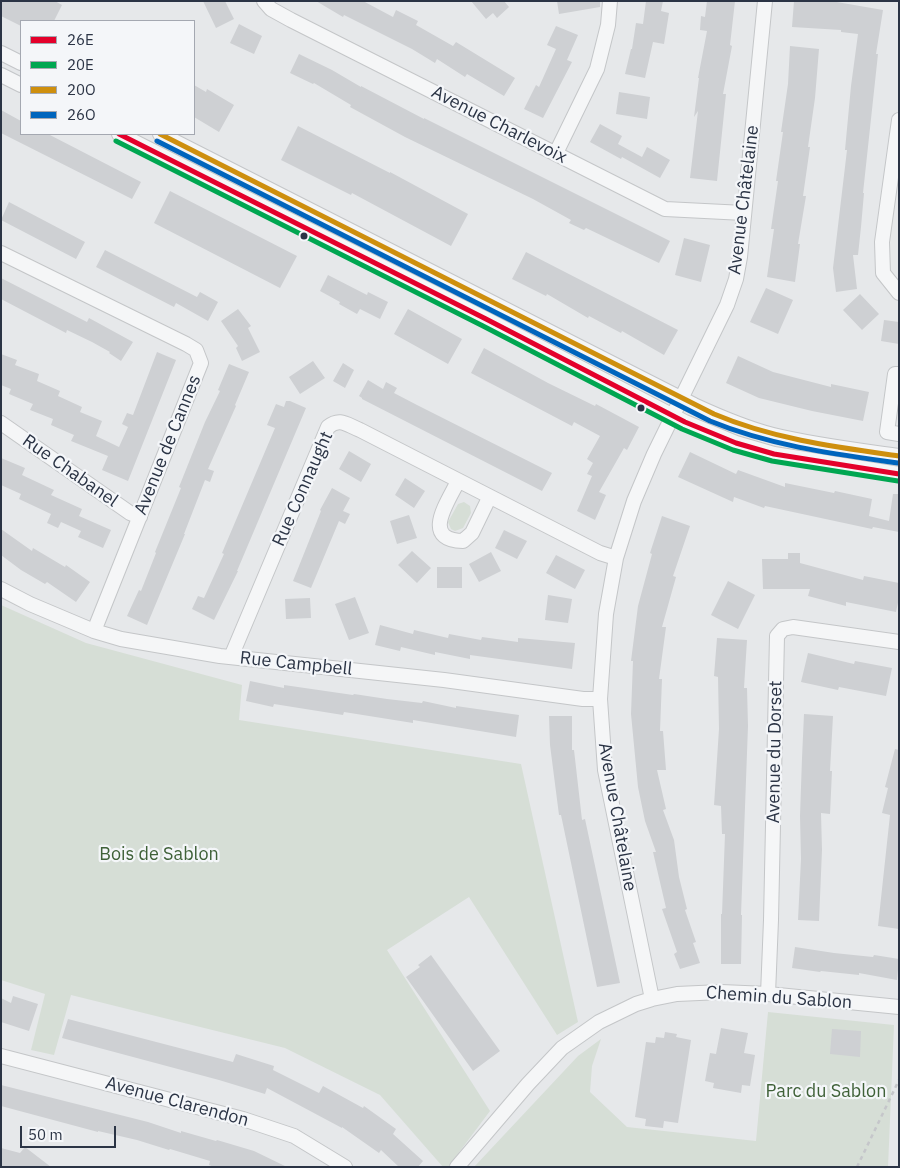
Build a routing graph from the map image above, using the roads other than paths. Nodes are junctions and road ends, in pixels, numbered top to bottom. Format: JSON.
{"nodes":[{"id":1,"x":264,"y":1,"type":"edge"},
{"id":2,"x":610,"y":1,"type":"edge"},
{"id":3,"x":765,"y":1,"type":"edge"},
{"id":4,"x":1,"y":53,"type":"edge"},
{"id":5,"x":20,"y":62,"type":"edge"},
{"id":6,"x":1,"y":75,"type":"edge"},
{"id":7,"x":20,"y":84,"type":"edge"},
{"id":8,"x":899,"y":120,"type":"edge"},
{"id":9,"x":121,"y":135,"type":"edge"},
{"id":10,"x":162,"y":135,"type":"edge"},
{"id":11,"x":898,"y":135,"type":"edge"},
{"id":12,"x":556,"y":153,"type":"junction"},
{"id":13,"x":744,"y":214,"type":"junction"},
{"id":14,"x":1,"y":253,"type":"edge"},
{"id":15,"x":899,"y":293,"type":"edge"},
{"id":16,"x":899,"y":374,"type":"edge"},
{"id":17,"x":681,"y":398,"type":"junction"},
{"id":18,"x":672,"y":416,"type":"junction"},
{"id":19,"x":1,"y":423,"type":"edge"},
{"id":20,"x":893,"y":433,"type":"edge"},
{"id":21,"x":884,"y":454,"type":"junction"},
{"id":22,"x":899,"y":456,"type":"edge"},
{"id":23,"x":899,"y":474,"type":"edge"},
{"id":24,"x":458,"y":481,"type":"junction"},
{"id":25,"x":489,"y":498,"type":"junction"},
{"id":26,"x":140,"y":517,"type":"junction"},
{"id":27,"x":616,"y":558,"type":"junction"},
{"id":28,"x":1,"y":589,"type":"edge"},
{"id":29,"x":94,"y":631,"type":"junction"},
{"id":30,"x":899,"y":642,"type":"edge"},
{"id":31,"x":231,"y":657,"type":"junction"},
{"id":32,"x":600,"y":698,"type":"junction"},
{"id":33,"x":768,"y":994,"type":"junction"},
{"id":34,"x":652,"y":999,"type":"junction"},
{"id":35,"x":899,"y":1007,"type":"edge"},
{"id":36,"x":1,"y":1056,"type":"edge"},
{"id":37,"x":345,"y":1167,"type":"edge"},
{"id":38,"x":457,"y":1167,"type":"edge"}],
"edges":[{"from":1,"to":12,"type":"street","name":"Avenue Charlevoix"},
{"from":2,"to":12,"type":"street"},
{"from":3,"to":13,"type":"street","name":"Avenue Châtelaine"},
{"from":4,"to":5,"type":"street"},
{"from":6,"to":7,"type":"street"},
{"from":8,"to":11,"type":"street"},
{"from":9,"to":18,"type":"street"},
{"from":10,"to":17,"type":"street"},
{"from":11,"to":15,"type":"street"},
{"from":12,"to":13,"type":"street","name":"Avenue Charlevoix"},
{"from":13,"to":17,"type":"street","name":"Avenue Châtelaine"},
{"from":14,"to":26,"type":"street","name":"Avenue de Cannes"},
{"from":16,"to":20,"type":"street"},
{"from":17,"to":18,"type":"street","name":"Avenue Châtelaine"},
{"from":17,"to":21,"type":"street"},
{"from":18,"to":23,"type":"street"},
{"from":18,"to":27,"type":"street","name":"Avenue Châtelaine"},
{"from":19,"to":26,"type":"street","name":"Rue Chabanel"},
{"from":20,"to":21,"type":"street"},
{"from":21,"to":22,"type":"street"},
{"from":24,"to":25,"type":"street","name":"Rue Connaught"},
{"from":24,"to":25,"type":"street"},
{"from":24,"to":31,"type":"street","name":"Rue Connaught"},
{"from":25,"to":27,"type":"street","name":"Rue Connaught"},
{"from":26,"to":29,"type":"street","name":"Avenue de Cannes"},
{"from":27,"to":32,"type":"street","name":"Avenue Châtelaine"},
{"from":28,"to":29,"type":"street","name":"Rue Campbell"},
{"from":29,"to":31,"type":"street","name":"Rue Campbell"},
{"from":30,"to":33,"type":"street","name":"Avenue du Dorset"},
{"from":31,"to":32,"type":"street","name":"Rue Campbell"},
{"from":32,"to":34,"type":"street","name":"Avenue Châtelaine"},
{"from":33,"to":34,"type":"street","name":"Chemin du Sablon"},
{"from":33,"to":35,"type":"street","name":"Chemin du Sablon"},
{"from":34,"to":38,"type":"street","name":"Chemin du Sablon"},
{"from":36,"to":37,"type":"street","name":"Avenue Clarendon"}]}
